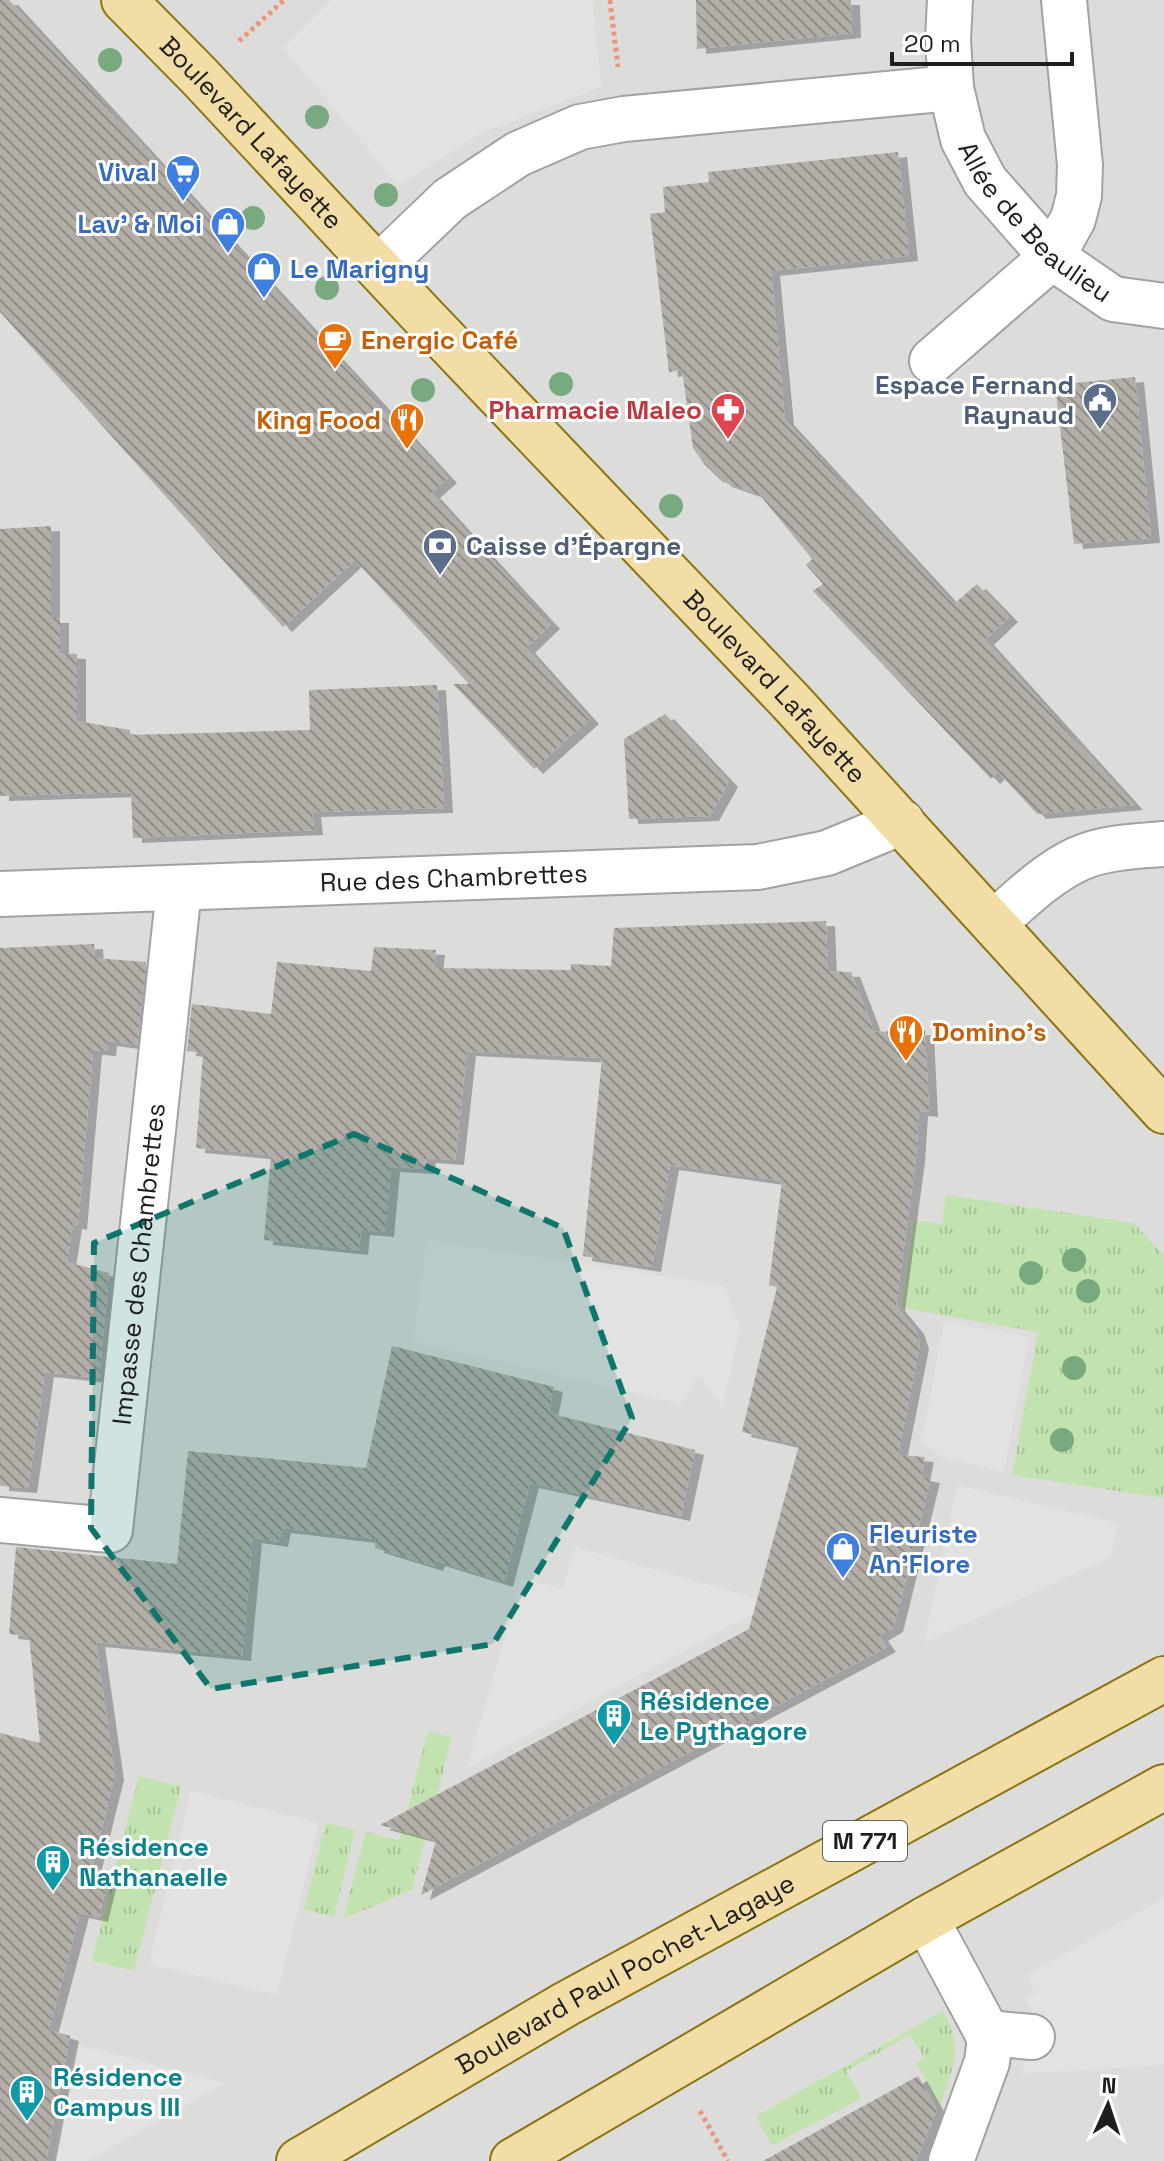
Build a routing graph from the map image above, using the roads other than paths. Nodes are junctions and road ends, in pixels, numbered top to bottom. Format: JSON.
{"nodes":[{"id":1,"x":124,"y":0,"type":"edge"},
{"id":2,"x":950,"y":0,"type":"edge"},
{"id":3,"x":1064,"y":0,"type":"edge"},
{"id":4,"x":951,"y":88,"type":"junction"},
{"id":5,"x":1052,"y":257,"type":"junction"},
{"id":6,"x":378,"y":268,"type":"junction"},
{"id":7,"x":1164,"y":306,"type":"edge"},
{"id":8,"x":932,"y":361,"type":"dead end"},
{"id":9,"x":902,"y":822,"type":"junction"},
{"id":10,"x":1164,"y":844,"type":"edge"},
{"id":11,"x":179,"y":889,"type":"junction"},
{"id":12,"x":0,"y":894,"type":"edge"},
{"id":13,"x":994,"y":923,"type":"junction"},
{"id":14,"x":1164,"y":1111,"type":"edge"},
{"id":15,"x":0,"y":1520,"type":"edge"},
{"id":16,"x":1164,"y":1679,"type":"edge"},
{"id":17,"x":1164,"y":1787,"type":"edge"},
{"id":18,"x":926,"y":1919,"type":"junction"},
{"id":19,"x":987,"y":2033,"type":"junction"},
{"id":20,"x":1032,"y":2037,"type":"dead end"},
{"id":21,"x":299,"y":2161,"type":"edge"},
{"id":22,"x":513,"y":2161,"type":"edge"},
{"id":23,"x":951,"y":2161,"type":"edge"}],
"edges":[{"from":1,"to":6,"type":"main road","name":"Boulevard Lafayette"},
{"from":2,"to":4,"type":"street","name":"Allée de Beaulieu"},
{"from":3,"to":5,"type":"street"},
{"from":4,"to":5,"type":"street","name":"Allée de Beaulieu"},
{"from":4,"to":6,"type":"street"},
{"from":5,"to":7,"type":"street","name":"Allée de Beaulieu"},
{"from":5,"to":8,"type":"street"},
{"from":6,"to":9,"type":"main road","name":"Boulevard Lafayette"},
{"from":9,"to":11,"type":"street","name":"Rue des Chambrettes"},
{"from":9,"to":13,"type":"main road","name":"Boulevard Lafayette"},
{"from":10,"to":13,"type":"street"},
{"from":11,"to":12,"type":"street","name":"Rue des Chambrettes"},
{"from":11,"to":15,"type":"street","name":"Impasse des Chambrettes"},
{"from":13,"to":14,"type":"main road","name":"Boulevard Lafayette"},
{"from":16,"to":21,"type":"main road","name":"Boulevard Paul Pochet-Lagaye","number":"M 771"},
{"from":17,"to":18,"type":"main road"},
{"from":18,"to":19,"type":"street"},
{"from":18,"to":22,"type":"main road"},
{"from":19,"to":20,"type":"street"},
{"from":19,"to":23,"type":"street"}]}
